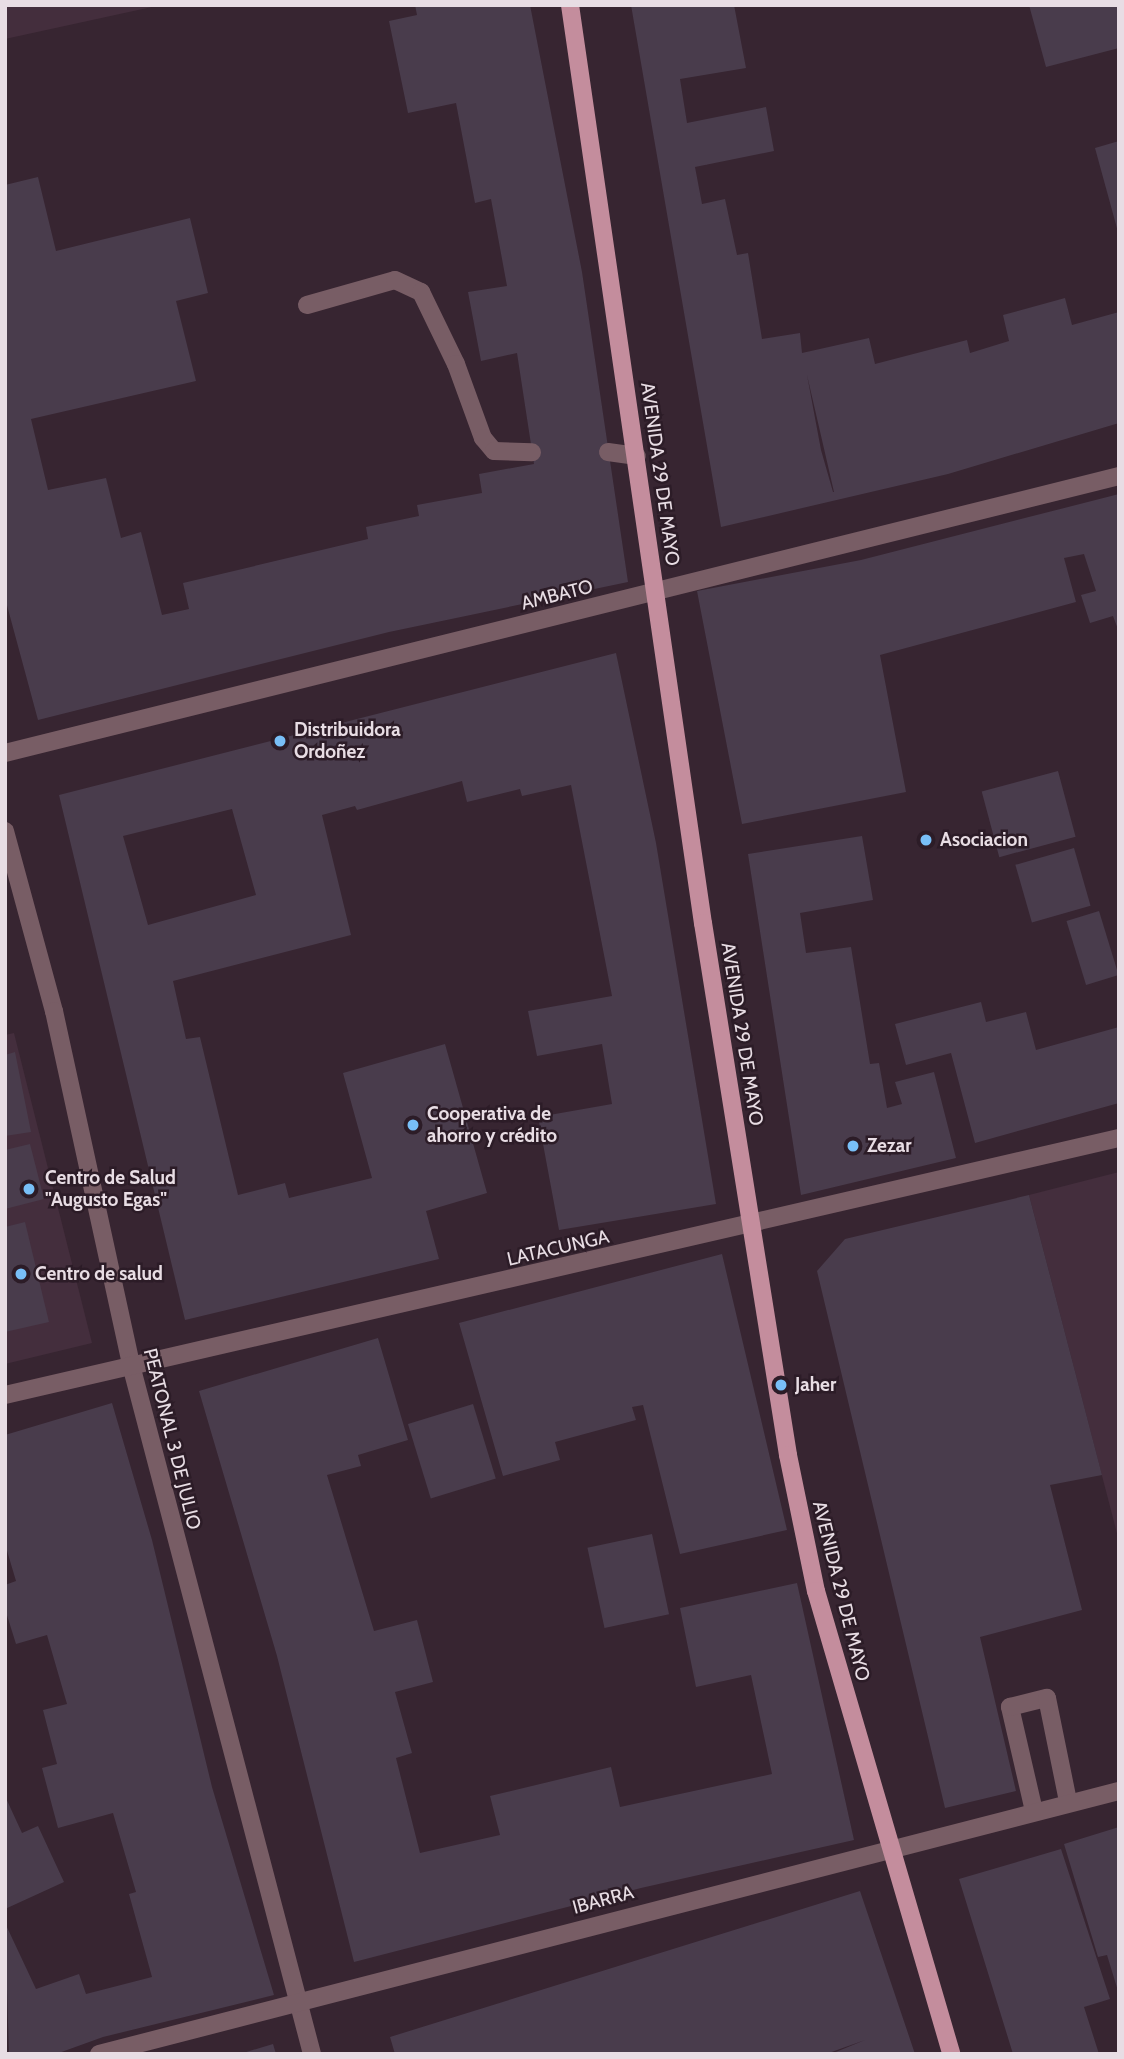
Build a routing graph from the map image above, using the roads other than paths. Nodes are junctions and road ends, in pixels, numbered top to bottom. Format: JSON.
{"nodes":[{"id":1,"x":570,"y":5,"type":"edge"},
{"id":2,"x":307,"y":305,"type":"dead end"},
{"id":3,"x":532,"y":452,"type":"dead end"},
{"id":4,"x":608,"y":452,"type":"dead end"},
{"id":5,"x":636,"y":456,"type":"junction"},
{"id":6,"x":1119,"y":476,"type":"edge"},
{"id":7,"x":656,"y":592,"type":"junction"},
{"id":8,"x":5,"y":753,"type":"edge"},
{"id":9,"x":5,"y":831,"type":"edge"},
{"id":10,"x":1119,"y":1138,"type":"edge"},
{"id":11,"x":751,"y":1225,"type":"junction"},
{"id":12,"x":131,"y":1365,"type":"junction"},
{"id":13,"x":5,"y":1395,"type":"edge"},
{"id":14,"x":1119,"y":1791,"type":"edge"},
{"id":15,"x":1068,"y":1801,"type":"junction"},
{"id":16,"x":1034,"y":1811,"type":"junction"},
{"id":17,"x":887,"y":1847,"type":"junction"},
{"id":18,"x":296,"y":2003,"type":"junction"},
{"id":19,"x":99,"y":2054,"type":"edge"},
{"id":20,"x":312,"y":2054,"type":"edge"},
{"id":21,"x":951,"y":2054,"type":"edge"}],
"edges":[{"from":1,"to":5,"type":"main road","name":"AVENIDA 29 DE MAYO"},
{"from":2,"to":3,"type":"street"},
{"from":4,"to":5,"type":"street"},
{"from":5,"to":7,"type":"main road","name":"AVENIDA 29 DE MAYO"},
{"from":6,"to":7,"type":"street","name":"AMBATO"},
{"from":7,"to":8,"type":"street","name":"AMBATO"},
{"from":7,"to":11,"type":"main road","name":"AVENIDA 29 DE MAYO"},
{"from":9,"to":12,"type":"street","name":"PEATONAL 3 DE JULIO"},
{"from":10,"to":11,"type":"street","name":"LATACUNGA"},
{"from":11,"to":12,"type":"street","name":"LATACUNGA"},
{"from":11,"to":17,"type":"main road","name":"AVENIDA 29 DE MAYO"},
{"from":12,"to":13,"type":"street","name":"LATACUNGA"},
{"from":12,"to":18,"type":"street","name":"PEATONAL 3 DE JULIO"},
{"from":14,"to":15,"type":"street","name":"IBARRA"},
{"from":15,"to":16,"type":"street","name":"IBARRA"},
{"from":15,"to":16,"type":"street"},
{"from":16,"to":17,"type":"street","name":"IBARRA"},
{"from":17,"to":18,"type":"street","name":"IBARRA"},
{"from":17,"to":21,"type":"main road","name":"AVENIDA 29 DE MAYO"},
{"from":18,"to":19,"type":"street","name":"IBARRA"},
{"from":18,"to":20,"type":"street","name":"PEATONAL 3 DE JULIO"}]}
